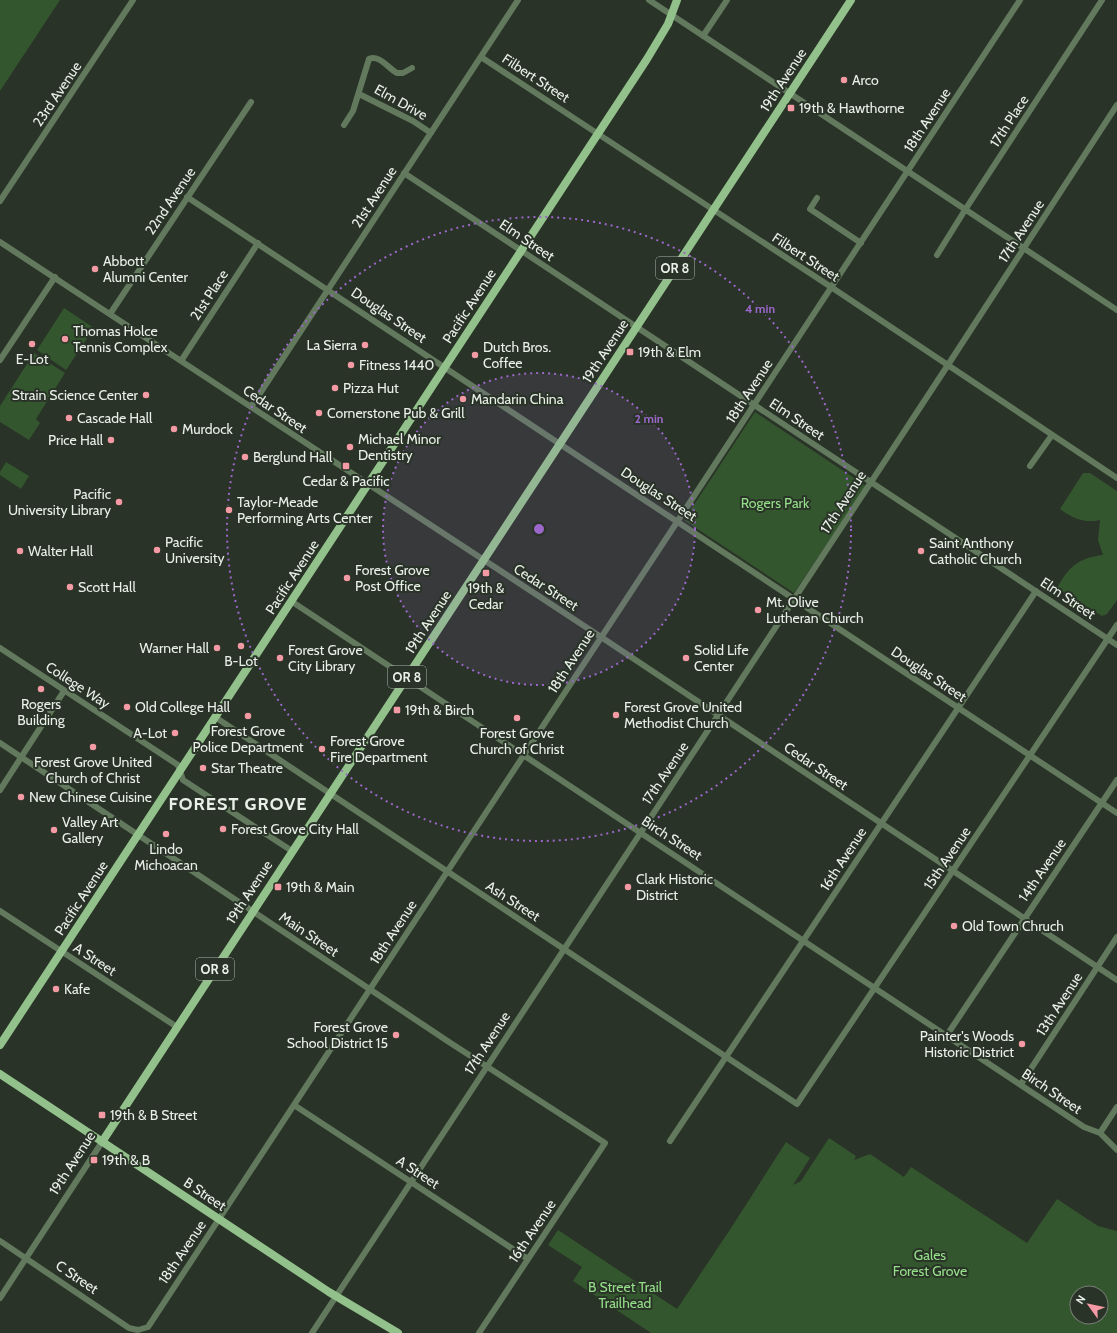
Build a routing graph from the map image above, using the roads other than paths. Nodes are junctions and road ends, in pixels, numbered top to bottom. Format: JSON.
{"nodes":[{"id":1,"x":133,"y":0,"type":"edge"},
{"id":2,"x":518,"y":0,"type":"edge"},
{"id":3,"x":649,"y":0,"type":"edge"},
{"id":4,"x":678,"y":0,"type":"edge"},
{"id":5,"x":727,"y":0,"type":"edge"},
{"id":6,"x":851,"y":0,"type":"edge"},
{"id":7,"x":1020,"y":0,"type":"edge"},
{"id":8,"x":1102,"y":0,"type":"edge"},
{"id":9,"x":672,"y":15,"type":"junction"},
{"id":10,"x":703,"y":36,"type":"junction"},
{"id":11,"x":481,"y":57,"type":"junction"},
{"id":12,"x":412,"y":68,"type":"dead end"},
{"id":13,"x":790,"y":93,"type":"junction"},
{"id":14,"x":359,"y":94,"type":"junction"},
{"id":15,"x":251,"y":102,"type":"dead end"},
{"id":16,"x":1117,"y":105,"type":"edge"},
{"id":17,"x":344,"y":125,"type":"dead end"},
{"id":18,"x":431,"y":133,"type":"junction"},
{"id":19,"x":598,"y":133,"type":"junction"},
{"id":20,"x":907,"y":172,"type":"junction"},
{"id":21,"x":404,"y":173,"type":"junction"},
{"id":22,"x":187,"y":197,"type":"junction"},
{"id":23,"x":817,"y":198,"type":"dead end"},
{"id":24,"x":0,"y":201,"type":"edge"},
{"id":25,"x":965,"y":210,"type":"junction"},
{"id":26,"x":713,"y":211,"type":"junction"},
{"id":27,"x":0,"y":242,"type":"edge"},
{"id":28,"x":258,"y":243,"type":"junction"},
{"id":29,"x":861,"y":243,"type":"junction"},
{"id":30,"x":1023,"y":248,"type":"junction"},
{"id":31,"x":521,"y":250,"type":"junction"},
{"id":32,"x":937,"y":256,"type":"dead end"},
{"id":33,"x":54,"y":277,"type":"junction"},
{"id":34,"x":831,"y":287,"type":"junction"},
{"id":35,"x":328,"y":289,"type":"junction"},
{"id":36,"x":1117,"y":310,"type":"edge"},
{"id":37,"x":110,"y":314,"type":"junction"},
{"id":38,"x":636,"y":328,"type":"junction"},
{"id":39,"x":0,"y":360,"type":"edge"},
{"id":40,"x":181,"y":360,"type":"junction"},
{"id":41,"x":948,"y":365,"type":"junction"},
{"id":42,"x":445,"y":367,"type":"junction"},
{"id":43,"x":755,"y":405,"type":"junction"},
{"id":44,"x":251,"y":407,"type":"junction"},
{"id":45,"x":1052,"y":435,"type":"junction"},
{"id":46,"x":560,"y":443,"type":"junction"},
{"id":47,"x":1030,"y":466,"type":"dead end"},
{"id":48,"x":1117,"y":478,"type":"edge"},
{"id":49,"x":871,"y":482,"type":"junction"},
{"id":50,"x":368,"y":485,"type":"junction"},
{"id":51,"x":678,"y":520,"type":"junction"},
{"id":52,"x":483,"y":561,"type":"junction"},
{"id":53,"x":1036,"y":591,"type":"junction"},
{"id":54,"x":794,"y":598,"type":"junction"},
{"id":55,"x":291,"y":601,"type":"junction"},
{"id":56,"x":1117,"y":625,"type":"edge"},
{"id":57,"x":602,"y":637,"type":"junction"},
{"id":58,"x":1108,"y":639,"type":"junction"},
{"id":59,"x":1117,"y":645,"type":"edge"},
{"id":60,"x":0,"y":648,"type":"edge"},
{"id":61,"x":407,"y":677,"type":"junction"},
{"id":62,"x":64,"y":691,"type":"junction"},
{"id":63,"x":958,"y":708,"type":"junction"},
{"id":64,"x":718,"y":715,"type":"junction"},
{"id":65,"x":215,"y":718,"type":"junction"},
{"id":66,"x":0,"y":742,"type":"edge"},
{"id":67,"x":524,"y":755,"type":"junction"},
{"id":68,"x":1030,"y":756,"type":"junction"},
{"id":69,"x":22,"y":757,"type":"junction"},
{"id":70,"x":180,"y":771,"type":"junction"},
{"id":71,"x":1117,"y":780,"type":"edge"},
{"id":72,"x":0,"y":790,"type":"edge"},
{"id":73,"x":330,"y":794,"type":"junction"},
{"id":74,"x":1102,"y":802,"type":"junction"},
{"id":75,"x":1117,"y":812,"type":"edge"},
{"id":76,"x":880,"y":824,"type":"junction"},
{"id":77,"x":640,"y":832,"type":"junction"},
{"id":78,"x":138,"y":834,"type":"junction"},
{"id":79,"x":292,"y":852,"type":"junction"},
{"id":80,"x":953,"y":871,"type":"junction"},
{"id":81,"x":447,"y":872,"type":"junction"},
{"id":82,"x":0,"y":911,"type":"edge"},
{"id":83,"x":253,"y":911,"type":"junction"},
{"id":84,"x":1024,"y":918,"type":"junction"},
{"id":85,"x":1117,"y":937,"type":"edge"},
{"id":86,"x":804,"y":940,"type":"junction"},
{"id":87,"x":564,"y":949,"type":"junction"},
{"id":88,"x":61,"y":951,"type":"junction"},
{"id":89,"x":1097,"y":967,"type":"junction"},
{"id":90,"x":1117,"y":980,"type":"edge"},
{"id":91,"x":875,"y":988,"type":"junction"},
{"id":92,"x":369,"y":989,"type":"junction"},
{"id":93,"x":177,"y":1028,"type":"junction"},
{"id":94,"x":947,"y":1035,"type":"junction"},
{"id":95,"x":0,"y":1045,"type":"edge"},
{"id":96,"x":726,"y":1057,"type":"junction"},
{"id":97,"x":487,"y":1066,"type":"junction"},
{"id":98,"x":0,"y":1074,"type":"edge"},
{"id":99,"x":0,"y":1083,"type":"edge"},
{"id":100,"x":13,"y":1083,"type":"junction"},
{"id":101,"x":1021,"y":1084,"type":"junction"},
{"id":102,"x":797,"y":1104,"type":"joint"},
{"id":103,"x":294,"y":1105,"type":"junction"},
{"id":104,"x":1117,"y":1107,"type":"edge"},
{"id":105,"x":1100,"y":1133,"type":"junction"},
{"id":106,"x":670,"y":1141,"type":"dead end"},
{"id":107,"x":102,"y":1142,"type":"junction"},
{"id":108,"x":605,"y":1143,"type":"joint"},
{"id":109,"x":1117,"y":1150,"type":"edge"},
{"id":110,"x":411,"y":1182,"type":"junction"},
{"id":111,"x":219,"y":1219,"type":"junction"},
{"id":112,"x":0,"y":1241,"type":"edge"},
{"id":113,"x":26,"y":1258,"type":"junction"},
{"id":114,"x":528,"y":1259,"type":"junction"},
{"id":115,"x":336,"y":1296,"type":"junction"},
{"id":116,"x":0,"y":1298,"type":"edge"},
{"id":117,"x":142,"y":1332,"type":"edge"},
{"id":118,"x":312,"y":1333,"type":"edge"},
{"id":119,"x":398,"y":1333,"type":"edge"},
{"id":120,"x":479,"y":1333,"type":"edge"}],
"edges":[{"from":1,"to":24,"type":"street","name":"23rd Avenue"},
{"from":2,"to":11,"type":"street","name":"21st Avenue"},
{"from":3,"to":9,"type":"street"},
{"from":4,"to":9,"type":"main road","name":"Pacific Avenue"},
{"from":5,"to":10,"type":"street"},
{"from":6,"to":13,"type":"main road","name":"19th Avenue","number":"OR 8"},
{"from":7,"to":20,"type":"street","name":"18th Avenue"},
{"from":8,"to":25,"type":"street","name":"17th Place"},
{"from":9,"to":10,"type":"street"},
{"from":9,"to":19,"type":"main road","name":"Pacific Avenue"},
{"from":10,"to":13,"type":"street"},
{"from":11,"to":18,"type":"street","name":"21st Avenue"},
{"from":11,"to":19,"type":"street","name":"Filbert Street"},
{"from":12,"to":14,"type":"street"},
{"from":13,"to":20,"type":"street"},
{"from":13,"to":26,"type":"main road","name":"19th Avenue","number":"OR 8"},
{"from":14,"to":17,"type":"street"},
{"from":14,"to":18,"type":"street","name":"Elm Drive"},
{"from":15,"to":22,"type":"street","name":"22nd Avenue"},
{"from":16,"to":30,"type":"street","name":"17th Avenue"},
{"from":18,"to":21,"type":"street","name":"21st Avenue"},
{"from":19,"to":26,"type":"street","name":"Filbert Street"},
{"from":19,"to":31,"type":"main road","name":"Pacific Avenue"},
{"from":20,"to":25,"type":"street"},
{"from":20,"to":29,"type":"street","name":"18th Avenue"},
{"from":21,"to":31,"type":"street","name":"Elm Street"},
{"from":21,"to":35,"type":"street","name":"21st Avenue"},
{"from":22,"to":28,"type":"street","name":"Douglas Street"},
{"from":22,"to":37,"type":"street","name":"22nd Avenue"},
{"from":23,"to":29,"type":"street"},
{"from":25,"to":30,"type":"street"},
{"from":25,"to":32,"type":"street","name":"17th Place"},
{"from":26,"to":34,"type":"street","name":"Filbert Street"},
{"from":26,"to":38,"type":"main road","name":"19th Avenue","number":"OR 8"},
{"from":27,"to":33,"type":"street","name":"Cedar Street"},
{"from":28,"to":35,"type":"street","name":"Douglas Street"},
{"from":28,"to":40,"type":"street","name":"21st Place"},
{"from":29,"to":34,"type":"street","name":"18th Avenue"},
{"from":30,"to":36,"type":"street"},
{"from":30,"to":41,"type":"street","name":"17th Avenue"},
{"from":31,"to":38,"type":"street","name":"Elm Street"},
{"from":31,"to":42,"type":"main road","name":"Pacific Avenue"},
{"from":33,"to":37,"type":"street","name":"Cedar Street"},
{"from":33,"to":39,"type":"street"},
{"from":34,"to":41,"type":"street","name":"Filbert Street"},
{"from":34,"to":43,"type":"street","name":"18th Avenue"},
{"from":35,"to":42,"type":"street","name":"Douglas Street"},
{"from":35,"to":44,"type":"street","name":"21st Avenue"},
{"from":37,"to":40,"type":"street","name":"Cedar Street"},
{"from":38,"to":43,"type":"street","name":"Elm Street"},
{"from":38,"to":46,"type":"main road","name":"19th Avenue","number":"OR 8"},
{"from":40,"to":44,"type":"street","name":"Cedar Street"},
{"from":41,"to":45,"type":"street","name":"Filbert Street"},
{"from":41,"to":49,"type":"street","name":"17th Avenue"},
{"from":42,"to":46,"type":"street","name":"Douglas Street"},
{"from":42,"to":50,"type":"main road","name":"Pacific Avenue"},
{"from":43,"to":49,"type":"street","name":"Elm Street"},
{"from":43,"to":51,"type":"street","name":"18th Avenue"},
{"from":44,"to":50,"type":"street","name":"Cedar Street"},
{"from":45,"to":47,"type":"street"},
{"from":45,"to":48,"type":"street","name":"Filbert Street"},
{"from":46,"to":51,"type":"street","name":"Douglas Street"},
{"from":46,"to":52,"type":"main road","name":"19th Avenue","number":"OR 8"},
{"from":49,"to":53,"type":"street","name":"Elm Street"},
{"from":49,"to":54,"type":"street","name":"17th Avenue"},
{"from":50,"to":52,"type":"street","name":"Cedar Street"},
{"from":50,"to":55,"type":"main road","name":"Pacific Avenue"},
{"from":51,"to":54,"type":"street","name":"Douglas Street"},
{"from":51,"to":57,"type":"street","name":"18th Avenue"},
{"from":52,"to":57,"type":"street","name":"Cedar Street"},
{"from":52,"to":61,"type":"main road","name":"19th Avenue","number":"OR 8"},
{"from":53,"to":58,"type":"street","name":"Elm Street"},
{"from":53,"to":63,"type":"street","name":"16th Avenue"},
{"from":54,"to":63,"type":"street","name":"Douglas Street"},
{"from":54,"to":64,"type":"street","name":"17th Avenue"},
{"from":55,"to":61,"type":"street","name":"Birch Street"},
{"from":55,"to":65,"type":"main road","name":"Pacific Avenue"},
{"from":56,"to":58,"type":"street","name":"15th Avenue"},
{"from":57,"to":64,"type":"street","name":"Cedar Street"},
{"from":57,"to":67,"type":"street","name":"18th Avenue"},
{"from":58,"to":59,"type":"street","name":"Elm Street"},
{"from":58,"to":68,"type":"street","name":"15th Avenue"},
{"from":60,"to":62,"type":"street","name":"College Way"},
{"from":61,"to":67,"type":"street","name":"Birch Street"},
{"from":61,"to":73,"type":"main road","name":"19th Avenue","number":"OR 8"},
{"from":62,"to":69,"type":"street"},
{"from":62,"to":70,"type":"street","name":"College Way"},
{"from":63,"to":68,"type":"street","name":"Douglas Street"},
{"from":63,"to":76,"type":"street","name":"16th Avenue"},
{"from":64,"to":76,"type":"street","name":"Cedar Street"},
{"from":64,"to":77,"type":"street","name":"17th Avenue"},
{"from":65,"to":70,"type":"main road","name":"Pacific Avenue"},
{"from":65,"to":73,"type":"street","name":"Ash Street"},
{"from":66,"to":69,"type":"street","name":"Main Street"},
{"from":67,"to":77,"type":"street","name":"Birch Street"},
{"from":67,"to":81,"type":"street","name":"18th Avenue"},
{"from":68,"to":74,"type":"street","name":"Douglas Street"},
{"from":68,"to":80,"type":"street","name":"15th Avenue"},
{"from":69,"to":72,"type":"street"},
{"from":69,"to":78,"type":"street","name":"Main Street"},
{"from":70,"to":78,"type":"main road","name":"Pacific Avenue"},
{"from":70,"to":79,"type":"street","name":"College Way"},
{"from":71,"to":74,"type":"street","name":"14th Avenue"},
{"from":73,"to":79,"type":"main road","name":"19th Avenue","number":"OR 8"},
{"from":73,"to":81,"type":"street","name":"Ash Street"},
{"from":74,"to":75,"type":"street","name":"Douglas Street"},
{"from":74,"to":84,"type":"street","name":"14th Avenue"},
{"from":76,"to":80,"type":"street","name":"Cedar Street"},
{"from":76,"to":86,"type":"street","name":"16th Avenue"},
{"from":77,"to":86,"type":"street","name":"Birch Street"},
{"from":77,"to":87,"type":"street","name":"17th Avenue"},
{"from":78,"to":83,"type":"street","name":"Main Street"},
{"from":78,"to":88,"type":"main road","name":"Pacific Avenue"},
{"from":79,"to":83,"type":"main road","name":"19th Avenue","number":"OR 8"},
{"from":80,"to":84,"type":"street","name":"Cedar Street"},
{"from":80,"to":91,"type":"street","name":"15th Avenue"},
{"from":81,"to":87,"type":"street","name":"Ash Street"},
{"from":81,"to":92,"type":"street","name":"18th Avenue"},
{"from":82,"to":88,"type":"street","name":"A Street"},
{"from":83,"to":92,"type":"street","name":"Main Street"},
{"from":83,"to":93,"type":"main road","name":"19th Avenue","number":"OR 8"},
{"from":84,"to":89,"type":"street","name":"Cedar Street"},
{"from":84,"to":94,"type":"street","name":"14th Avenue"},
{"from":85,"to":89,"type":"street","name":"13th Avenue"},
{"from":86,"to":91,"type":"street","name":"Birch Street"},
{"from":86,"to":96,"type":"street","name":"16th Avenue"},
{"from":87,"to":96,"type":"street","name":"Ash Street"},
{"from":87,"to":97,"type":"street","name":"17th Avenue"},
{"from":88,"to":93,"type":"street","name":"A Street"},
{"from":88,"to":95,"type":"main road","name":"Pacific Avenue"},
{"from":89,"to":90,"type":"street","name":"Cedar Street"},
{"from":89,"to":101,"type":"street","name":"13th Avenue"},
{"from":91,"to":94,"type":"street","name":"Birch Street"},
{"from":91,"to":102,"type":"street","name":"15th Avenue"},
{"from":92,"to":97,"type":"street","name":"Main Street"},
{"from":92,"to":103,"type":"street","name":"18th Avenue"},
{"from":93,"to":107,"type":"main road","name":"19th Avenue","number":"OR 8"},
{"from":94,"to":101,"type":"street","name":"Birch Street"},
{"from":96,"to":102,"type":"street","name":"Ash Street"},
{"from":96,"to":106,"type":"street","name":"16th Avenue"},
{"from":97,"to":108,"type":"street","name":"Main Street"},
{"from":97,"to":110,"type":"street","name":"17th Avenue"},
{"from":98,"to":100,"type":"main road","name":"B Street"},
{"from":99,"to":100,"type":"main road"},
{"from":100,"to":107,"type":"main road","name":"B Street"},
{"from":101,"to":105,"type":"street","name":"Birch Street"},
{"from":103,"to":110,"type":"street","name":"A Street"},
{"from":103,"to":111,"type":"street","name":"18th Avenue"},
{"from":104,"to":105,"type":"street"},
{"from":105,"to":109,"type":"street","name":"Birch Street"},
{"from":107,"to":111,"type":"main road","name":"B Street"},
{"from":107,"to":113,"type":"street","name":"19th Avenue"},
{"from":108,"to":114,"type":"street","name":"16th Avenue"},
{"from":110,"to":114,"type":"street","name":"A Street"},
{"from":110,"to":115,"type":"street","name":"17th Avenue"},
{"from":111,"to":115,"type":"main road","name":"B Street"},
{"from":111,"to":117,"type":"street","name":"18th Avenue"},
{"from":112,"to":113,"type":"street","name":"C Street"},
{"from":113,"to":116,"type":"street","name":"19th Avenue"},
{"from":113,"to":117,"type":"street","name":"C Street"},
{"from":114,"to":120,"type":"street","name":"16th Avenue"},
{"from":115,"to":118,"type":"street","name":"17th Avenue"},
{"from":115,"to":119,"type":"main road","name":"B Street"}]}
